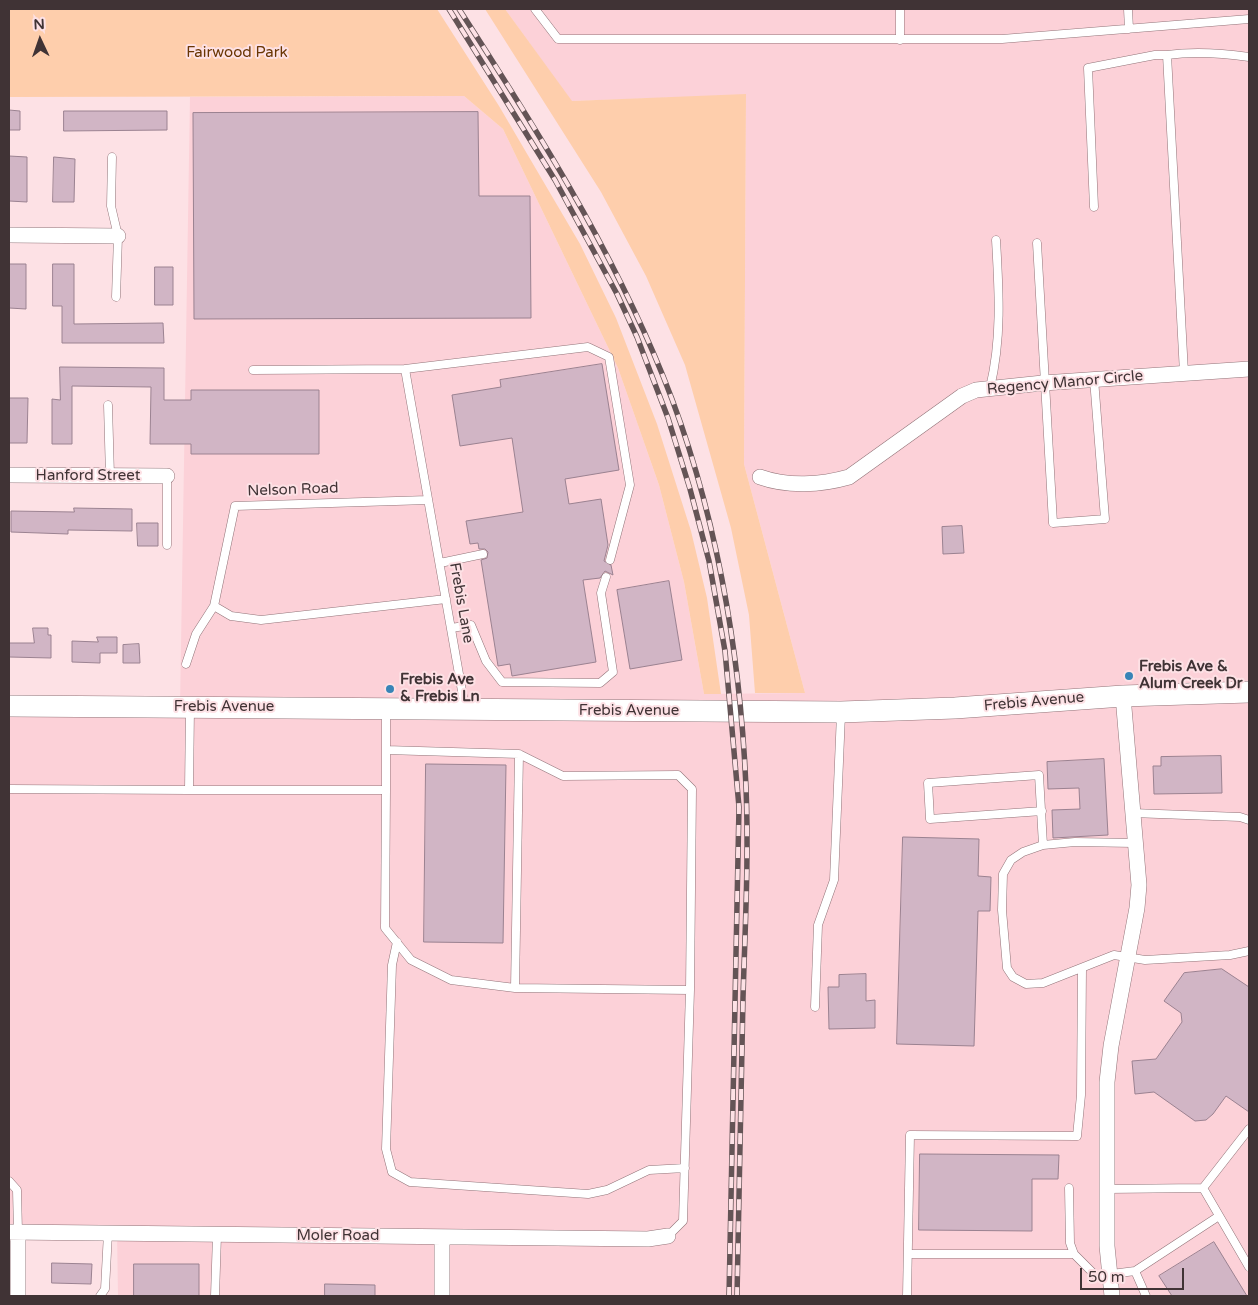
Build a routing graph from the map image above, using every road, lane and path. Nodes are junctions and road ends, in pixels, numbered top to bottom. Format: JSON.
{"nodes":[{"id":1,"x":535,"y":9,"type":"edge"},
{"id":2,"x":900,"y":9,"type":"edge"},
{"id":3,"x":1128,"y":9,"type":"edge"},
{"id":4,"x":1249,"y":19,"type":"edge"},
{"id":5,"x":1129,"y":29,"type":"junction"},
{"id":6,"x":900,"y":40,"type":"junction"},
{"id":7,"x":1167,"y":55,"type":"junction"},
{"id":8,"x":1249,"y":57,"type":"edge"},
{"id":9,"x":112,"y":157,"type":"dead end"},
{"id":10,"x":1094,"y":207,"type":"dead end"},
{"id":11,"x":9,"y":235,"type":"edge"},
{"id":12,"x":118,"y":236,"type":"junction"},
{"id":13,"x":996,"y":240,"type":"dead end"},
{"id":14,"x":1037,"y":242,"type":"dead end"},
{"id":15,"x":116,"y":297,"type":"dead end"},
{"id":16,"x":405,"y":369,"type":"junction"},
{"id":17,"x":1249,"y":369,"type":"edge"},
{"id":18,"x":253,"y":370,"type":"dead end"},
{"id":19,"x":1184,"y":373,"type":"junction"},
{"id":20,"x":1094,"y":379,"type":"junction"},
{"id":21,"x":1043,"y":383,"type":"junction"},
{"id":22,"x":990,"y":388,"type":"junction"},
{"id":23,"x":108,"y":405,"type":"dead end"},
{"id":24,"x":9,"y":476,"type":"edge"},
{"id":25,"x":110,"y":476,"type":"junction"},
{"id":26,"x":167,"y":476,"type":"joint"},
{"id":27,"x":760,"y":477,"type":"dead end"},
{"id":28,"x":428,"y":500,"type":"junction"},
{"id":29,"x":167,"y":545,"type":"dead end"},
{"id":30,"x":483,"y":554,"type":"dead end"},
{"id":31,"x":610,"y":560,"type":"dead end"},
{"id":32,"x":440,"y":563,"type":"junction"},
{"id":33,"x":606,"y":577,"type":"dead end"},
{"id":34,"x":446,"y":599,"type":"junction"},
{"id":35,"x":214,"y":606,"type":"junction"},
{"id":36,"x":451,"y":628,"type":"junction"},
{"id":37,"x":186,"y":664,"type":"dead end"},
{"id":38,"x":1249,"y":692,"type":"edge"},
{"id":39,"x":1123,"y":696,"type":"junction"},
{"id":40,"x":9,"y":706,"type":"edge"},
{"id":41,"x":190,"y":707,"type":"junction"},
{"id":42,"x":386,"y":709,"type":"junction"},
{"id":43,"x":465,"y":710,"type":"junction"},
{"id":44,"x":841,"y":712,"type":"junction"},
{"id":45,"x":386,"y":750,"type":"junction"},
{"id":46,"x":519,"y":754,"type":"junction"},
{"id":47,"x":9,"y":788,"type":"edge"},
{"id":48,"x":189,"y":790,"type":"junction"},
{"id":49,"x":386,"y":790,"type":"junction"},
{"id":50,"x":1042,"y":811,"type":"junction"},
{"id":51,"x":1132,"y":813,"type":"junction"},
{"id":52,"x":1249,"y":820,"type":"edge"},
{"id":53,"x":1134,"y":843,"type":"junction"},
{"id":54,"x":1044,"y":845,"type":"junction"},
{"id":55,"x":397,"y":942,"type":"junction"},
{"id":56,"x":1249,"y":951,"type":"edge"},
{"id":57,"x":1128,"y":958,"type":"junction"},
{"id":58,"x":1082,"y":968,"type":"junction"},
{"id":59,"x":516,"y":988,"type":"junction"},
{"id":60,"x":690,"y":990,"type":"junction"},
{"id":61,"x":815,"y":1007,"type":"dead end"},
{"id":62,"x":1249,"y":1129,"type":"edge"},
{"id":63,"x":685,"y":1168,"type":"junction"},
{"id":64,"x":9,"y":1181,"type":"edge"},
{"id":65,"x":1069,"y":1188,"type":"dead end"},
{"id":66,"x":1106,"y":1188,"type":"junction"},
{"id":67,"x":1203,"y":1188,"type":"junction"},
{"id":68,"x":1219,"y":1216,"type":"junction"},
{"id":69,"x":13,"y":1232,"type":"edge"},
{"id":70,"x":108,"y":1233,"type":"junction"},
{"id":71,"x":217,"y":1235,"type":"junction"},
{"id":72,"x":668,"y":1236,"type":"joint"},
{"id":73,"x":442,"y":1237,"type":"junction"},
{"id":74,"x":908,"y":1254,"type":"junction"},
{"id":75,"x":1074,"y":1254,"type":"junction"},
{"id":76,"x":1249,"y":1267,"type":"edge"},
{"id":77,"x":1135,"y":1271,"type":"junction"},
{"id":78,"x":1109,"y":1275,"type":"junction"},
{"id":79,"x":18,"y":1296,"type":"edge"},
{"id":80,"x":100,"y":1296,"type":"edge"},
{"id":81,"x":215,"y":1296,"type":"edge"},
{"id":82,"x":442,"y":1296,"type":"edge"},
{"id":83,"x":907,"y":1296,"type":"edge"},
{"id":84,"x":1112,"y":1296,"type":"edge"},
{"id":85,"x":1146,"y":1296,"type":"edge"}],
"edges":[{"from":1,"to":6,"type":"lane"},
{"from":2,"to":6,"type":"lane"},
{"from":3,"to":5,"type":"lane"},
{"from":4,"to":5,"type":"lane"},
{"from":5,"to":6,"type":"lane"},
{"from":7,"to":8,"type":"lane"},
{"from":7,"to":10,"type":"lane"},
{"from":7,"to":19,"type":"lane"},
{"from":9,"to":12,"type":"lane"},
{"from":11,"to":12,"type":"street"},
{"from":12,"to":15,"type":"lane"},
{"from":13,"to":22,"type":"lane"},
{"from":14,"to":21,"type":"lane"},
{"from":16,"to":18,"type":"lane"},
{"from":16,"to":28,"type":"lane","name":"Frebis Lane"},
{"from":16,"to":31,"type":"lane"},
{"from":17,"to":19,"type":"street","name":"Regency Manor Circle"},
{"from":19,"to":20,"type":"street","name":"Regency Manor Circle"},
{"from":20,"to":21,"type":"street","name":"Regency Manor Circle"},
{"from":20,"to":21,"type":"lane"},
{"from":21,"to":22,"type":"street","name":"Regency Manor Circle"},
{"from":22,"to":27,"type":"street","name":"Regency Manor Circle"},
{"from":23,"to":25,"type":"lane"},
{"from":24,"to":25,"type":"street","name":"Hanford Street"},
{"from":25,"to":26,"type":"street","name":"Hanford Street"},
{"from":26,"to":29,"type":"lane"},
{"from":28,"to":32,"type":"lane","name":"Frebis Lane"},
{"from":28,"to":35,"type":"lane","name":"Nelson Road"},
{"from":30,"to":32,"type":"lane"},
{"from":32,"to":34,"type":"lane","name":"Frebis Lane"},
{"from":33,"to":36,"type":"lane"},
{"from":34,"to":35,"type":"lane"},
{"from":34,"to":36,"type":"lane","name":"Frebis Lane"},
{"from":35,"to":37,"type":"lane","name":"Nelson Road"},
{"from":36,"to":43,"type":"lane","name":"Frebis Lane"},
{"from":38,"to":39,"type":"main road","name":"Frebis Avenue"},
{"from":39,"to":44,"type":"main road","name":"Frebis Avenue"},
{"from":39,"to":51,"type":"street"},
{"from":40,"to":41,"type":"main road","name":"Frebis Avenue"},
{"from":41,"to":42,"type":"main road","name":"Frebis Avenue"},
{"from":41,"to":48,"type":"lane"},
{"from":42,"to":43,"type":"main road","name":"Frebis Avenue"},
{"from":42,"to":45,"type":"lane"},
{"from":43,"to":44,"type":"main road","name":"Frebis Avenue"},
{"from":44,"to":61,"type":"lane"},
{"from":45,"to":46,"type":"lane"},
{"from":45,"to":49,"type":"lane"},
{"from":46,"to":59,"type":"lane"},
{"from":46,"to":60,"type":"lane"},
{"from":47,"to":48,"type":"lane"},
{"from":48,"to":49,"type":"lane"},
{"from":49,"to":55,"type":"lane"},
{"from":50,"to":50,"type":"lane"},
{"from":50,"to":54,"type":"lane"},
{"from":51,"to":52,"type":"lane"},
{"from":51,"to":53,"type":"street"},
{"from":53,"to":54,"type":"lane"},
{"from":53,"to":57,"type":"street"},
{"from":54,"to":58,"type":"lane"},
{"from":55,"to":59,"type":"lane"},
{"from":55,"to":63,"type":"lane"},
{"from":56,"to":57,"type":"lane"},
{"from":57,"to":58,"type":"lane"},
{"from":57,"to":66,"type":"street"},
{"from":58,"to":74,"type":"lane"},
{"from":59,"to":60,"type":"lane"},
{"from":60,"to":63,"type":"lane"},
{"from":62,"to":67,"type":"lane"},
{"from":63,"to":72,"type":"lane"},
{"from":64,"to":69,"type":"lane"},
{"from":65,"to":75,"type":"lane"},
{"from":66,"to":67,"type":"lane"},
{"from":66,"to":78,"type":"street"},
{"from":67,"to":68,"type":"lane"},
{"from":68,"to":76,"type":"lane"},
{"from":68,"to":77,"type":"lane"},
{"from":69,"to":70,"type":"street","name":"Moler Road"},
{"from":69,"to":79,"type":"street"},
{"from":70,"to":71,"type":"street","name":"Moler Road"},
{"from":70,"to":80,"type":"lane"},
{"from":71,"to":73,"type":"street","name":"Moler Road"},
{"from":71,"to":81,"type":"lane"},
{"from":72,"to":73,"type":"street","name":"Moler Road"},
{"from":73,"to":82,"type":"street"},
{"from":74,"to":75,"type":"lane"},
{"from":74,"to":83,"type":"lane"},
{"from":75,"to":78,"type":"lane"},
{"from":77,"to":78,"type":"lane"},
{"from":77,"to":85,"type":"lane"},
{"from":78,"to":84,"type":"street"}]}
